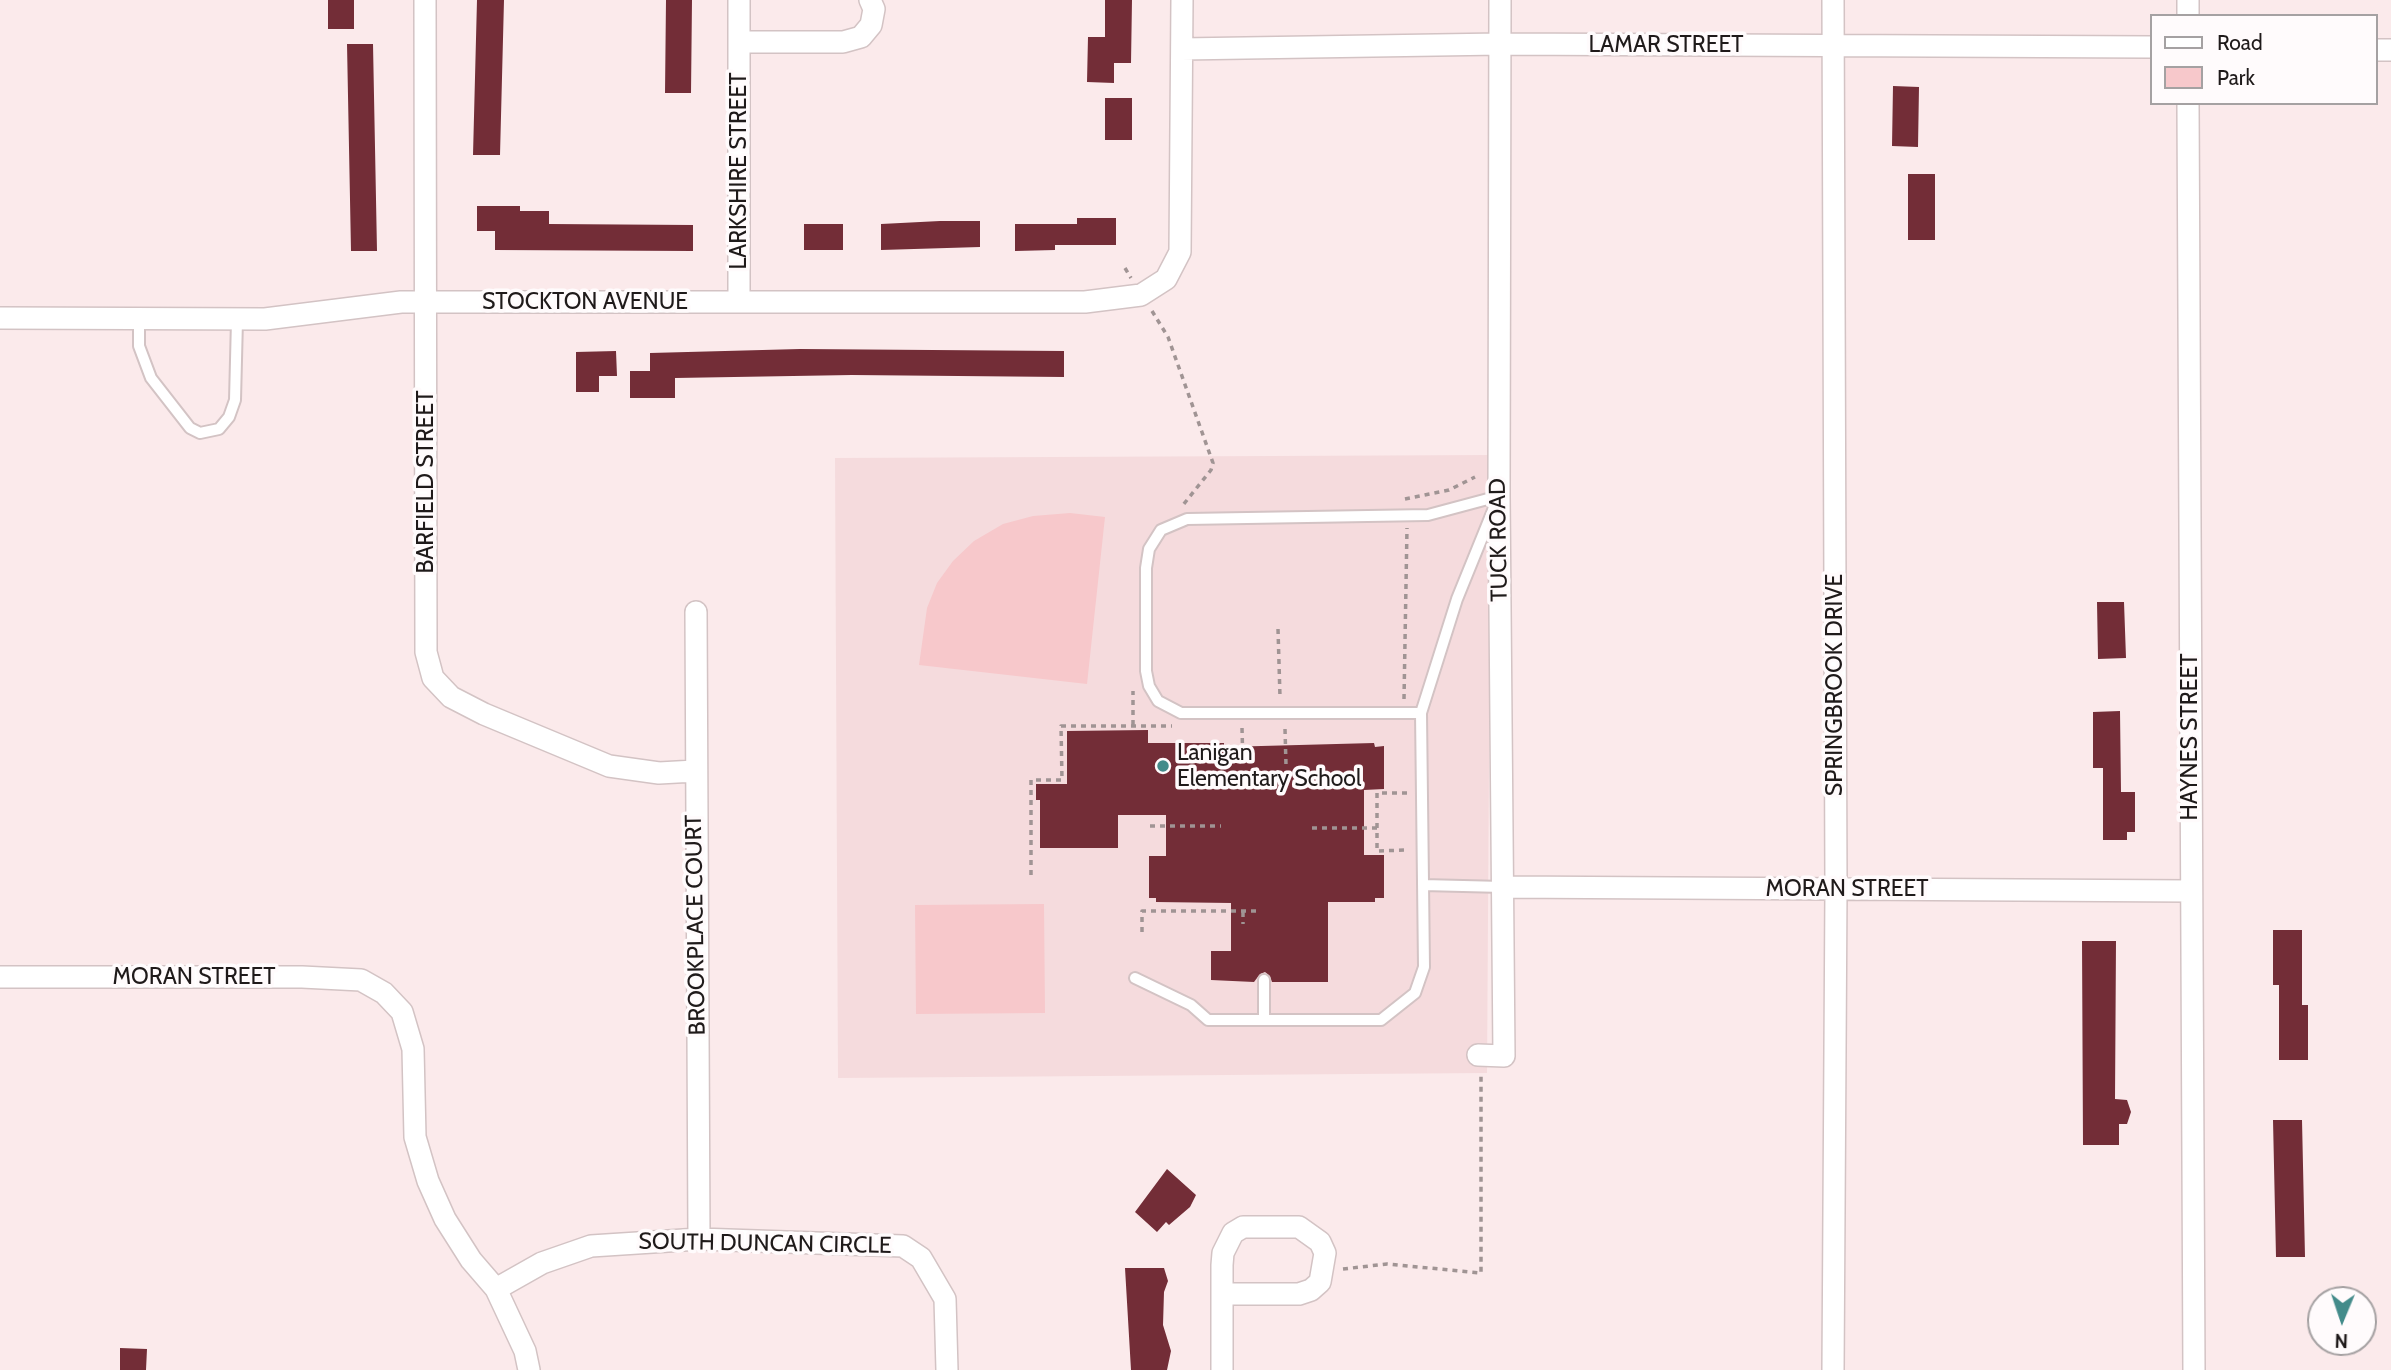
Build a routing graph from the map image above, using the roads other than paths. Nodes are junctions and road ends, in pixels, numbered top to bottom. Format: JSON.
{"nodes":[{"id":1,"x":425,"y":0,"type":"edge"},
{"id":2,"x":739,"y":0,"type":"edge"},
{"id":3,"x":870,"y":0,"type":"edge"},
{"id":4,"x":1182,"y":0,"type":"edge"},
{"id":5,"x":1500,"y":0,"type":"edge"},
{"id":6,"x":1833,"y":0,"type":"edge"},
{"id":7,"x":739,"y":42,"type":"junction"},
{"id":8,"x":1500,"y":44,"type":"junction"},
{"id":9,"x":1833,"y":47,"type":"junction"},
{"id":10,"x":2150,"y":47,"type":"edge"},
{"id":11,"x":1182,"y":49,"type":"junction"},
{"id":12,"x":2188,"y":105,"type":"edge"},
{"id":13,"x":739,"y":301,"type":"junction"},
{"id":14,"x":426,"y":302,"type":"junction"},
{"id":15,"x":0,"y":318,"type":"edge"},
{"id":16,"x":139,"y":319,"type":"junction"},
{"id":17,"x":237,"y":320,"type":"junction"},
{"id":18,"x":1499,"y":496,"type":"junction"},
{"id":19,"x":696,"y":612,"type":"dead end"},
{"id":20,"x":1421,"y":713,"type":"junction"},
{"id":21,"x":695,"y":771,"type":"junction"},
{"id":22,"x":1423,"y":885,"type":"junction"},
{"id":23,"x":1503,"y":887,"type":"junction"},
{"id":24,"x":1836,"y":889,"type":"junction"},
{"id":25,"x":2190,"y":891,"type":"junction"},
{"id":26,"x":0,"y":976,"type":"edge"},
{"id":27,"x":1135,"y":978,"type":"dead end"},
{"id":28,"x":1264,"y":980,"type":"dead end"},
{"id":29,"x":1264,"y":1020,"type":"junction"},
{"id":30,"x":1480,"y":1055,"type":"road end"},
{"id":31,"x":699,"y":1239,"type":"junction"},
{"id":32,"x":496,"y":1289,"type":"junction"},
{"id":33,"x":1222,"y":1294,"type":"junction"},
{"id":34,"x":529,"y":1370,"type":"edge"},
{"id":35,"x":947,"y":1370,"type":"edge"},
{"id":36,"x":1222,"y":1370,"type":"edge"},
{"id":37,"x":1833,"y":1370,"type":"edge"},
{"id":38,"x":2194,"y":1370,"type":"edge"}],
"edges":[{"from":1,"to":14,"type":"street","name":"BARFIELD STREET"},
{"from":2,"to":7,"type":"street","name":"LARKSHIRE STREET"},
{"from":3,"to":7,"type":"street","name":"LARKSHIRE STREET"},
{"from":4,"to":11,"type":"street"},
{"from":5,"to":8,"type":"street","name":"TUCK ROAD"},
{"from":6,"to":9,"type":"street","name":"SPRINGBROOK DRIVE"},
{"from":7,"to":13,"type":"street","name":"LARKSHIRE STREET"},
{"from":8,"to":9,"type":"street","name":"LAMAR STREET"},
{"from":8,"to":11,"type":"street","name":"LAMAR STREET"},
{"from":8,"to":18,"type":"street","name":"TUCK ROAD"},
{"from":9,"to":10,"type":"street","name":"LAMAR STREET"},
{"from":9,"to":24,"type":"street","name":"SPRINGBROOK DRIVE"},
{"from":11,"to":13,"type":"street","name":"STOCKTON AVENUE"},
{"from":12,"to":25,"type":"street","name":"HAYNES STREET"},
{"from":13,"to":14,"type":"street","name":"STOCKTON AVENUE"},
{"from":14,"to":17,"type":"street","name":"STOCKTON AVENUE"},
{"from":14,"to":21,"type":"street","name":"BARFIELD STREET"},
{"from":15,"to":16,"type":"street","name":"STOCKTON AVENUE"},
{"from":16,"to":17,"type":"street","name":"STOCKTON AVENUE"},
{"from":16,"to":17,"type":"lane"},
{"from":18,"to":20,"type":"lane"},
{"from":18,"to":20,"type":"lane"},
{"from":18,"to":23,"type":"street","name":"TUCK ROAD"},
{"from":19,"to":21,"type":"street","name":"BROOKPLACE COURT"},
{"from":20,"to":22,"type":"lane"},
{"from":21,"to":31,"type":"street","name":"BROOKPLACE COURT"},
{"from":22,"to":23,"type":"lane"},
{"from":22,"to":29,"type":"lane"},
{"from":23,"to":24,"type":"street","name":"MORAN STREET"},
{"from":23,"to":30,"type":"street","name":"TUCK ROAD"},
{"from":24,"to":25,"type":"street","name":"MORAN STREET"},
{"from":24,"to":37,"type":"street","name":"SPRINGBROOK DRIVE"},
{"from":25,"to":38,"type":"street","name":"HAYNES STREET"},
{"from":26,"to":32,"type":"street","name":"MORAN STREET"},
{"from":27,"to":29,"type":"lane"},
{"from":28,"to":29,"type":"lane"},
{"from":31,"to":32,"type":"street","name":"SOUTH DUNCAN CIRCLE"},
{"from":31,"to":35,"type":"street","name":"SOUTH DUNCAN CIRCLE"},
{"from":32,"to":34,"type":"street"},
{"from":33,"to":33,"type":"street"},
{"from":33,"to":36,"type":"street"}]}
